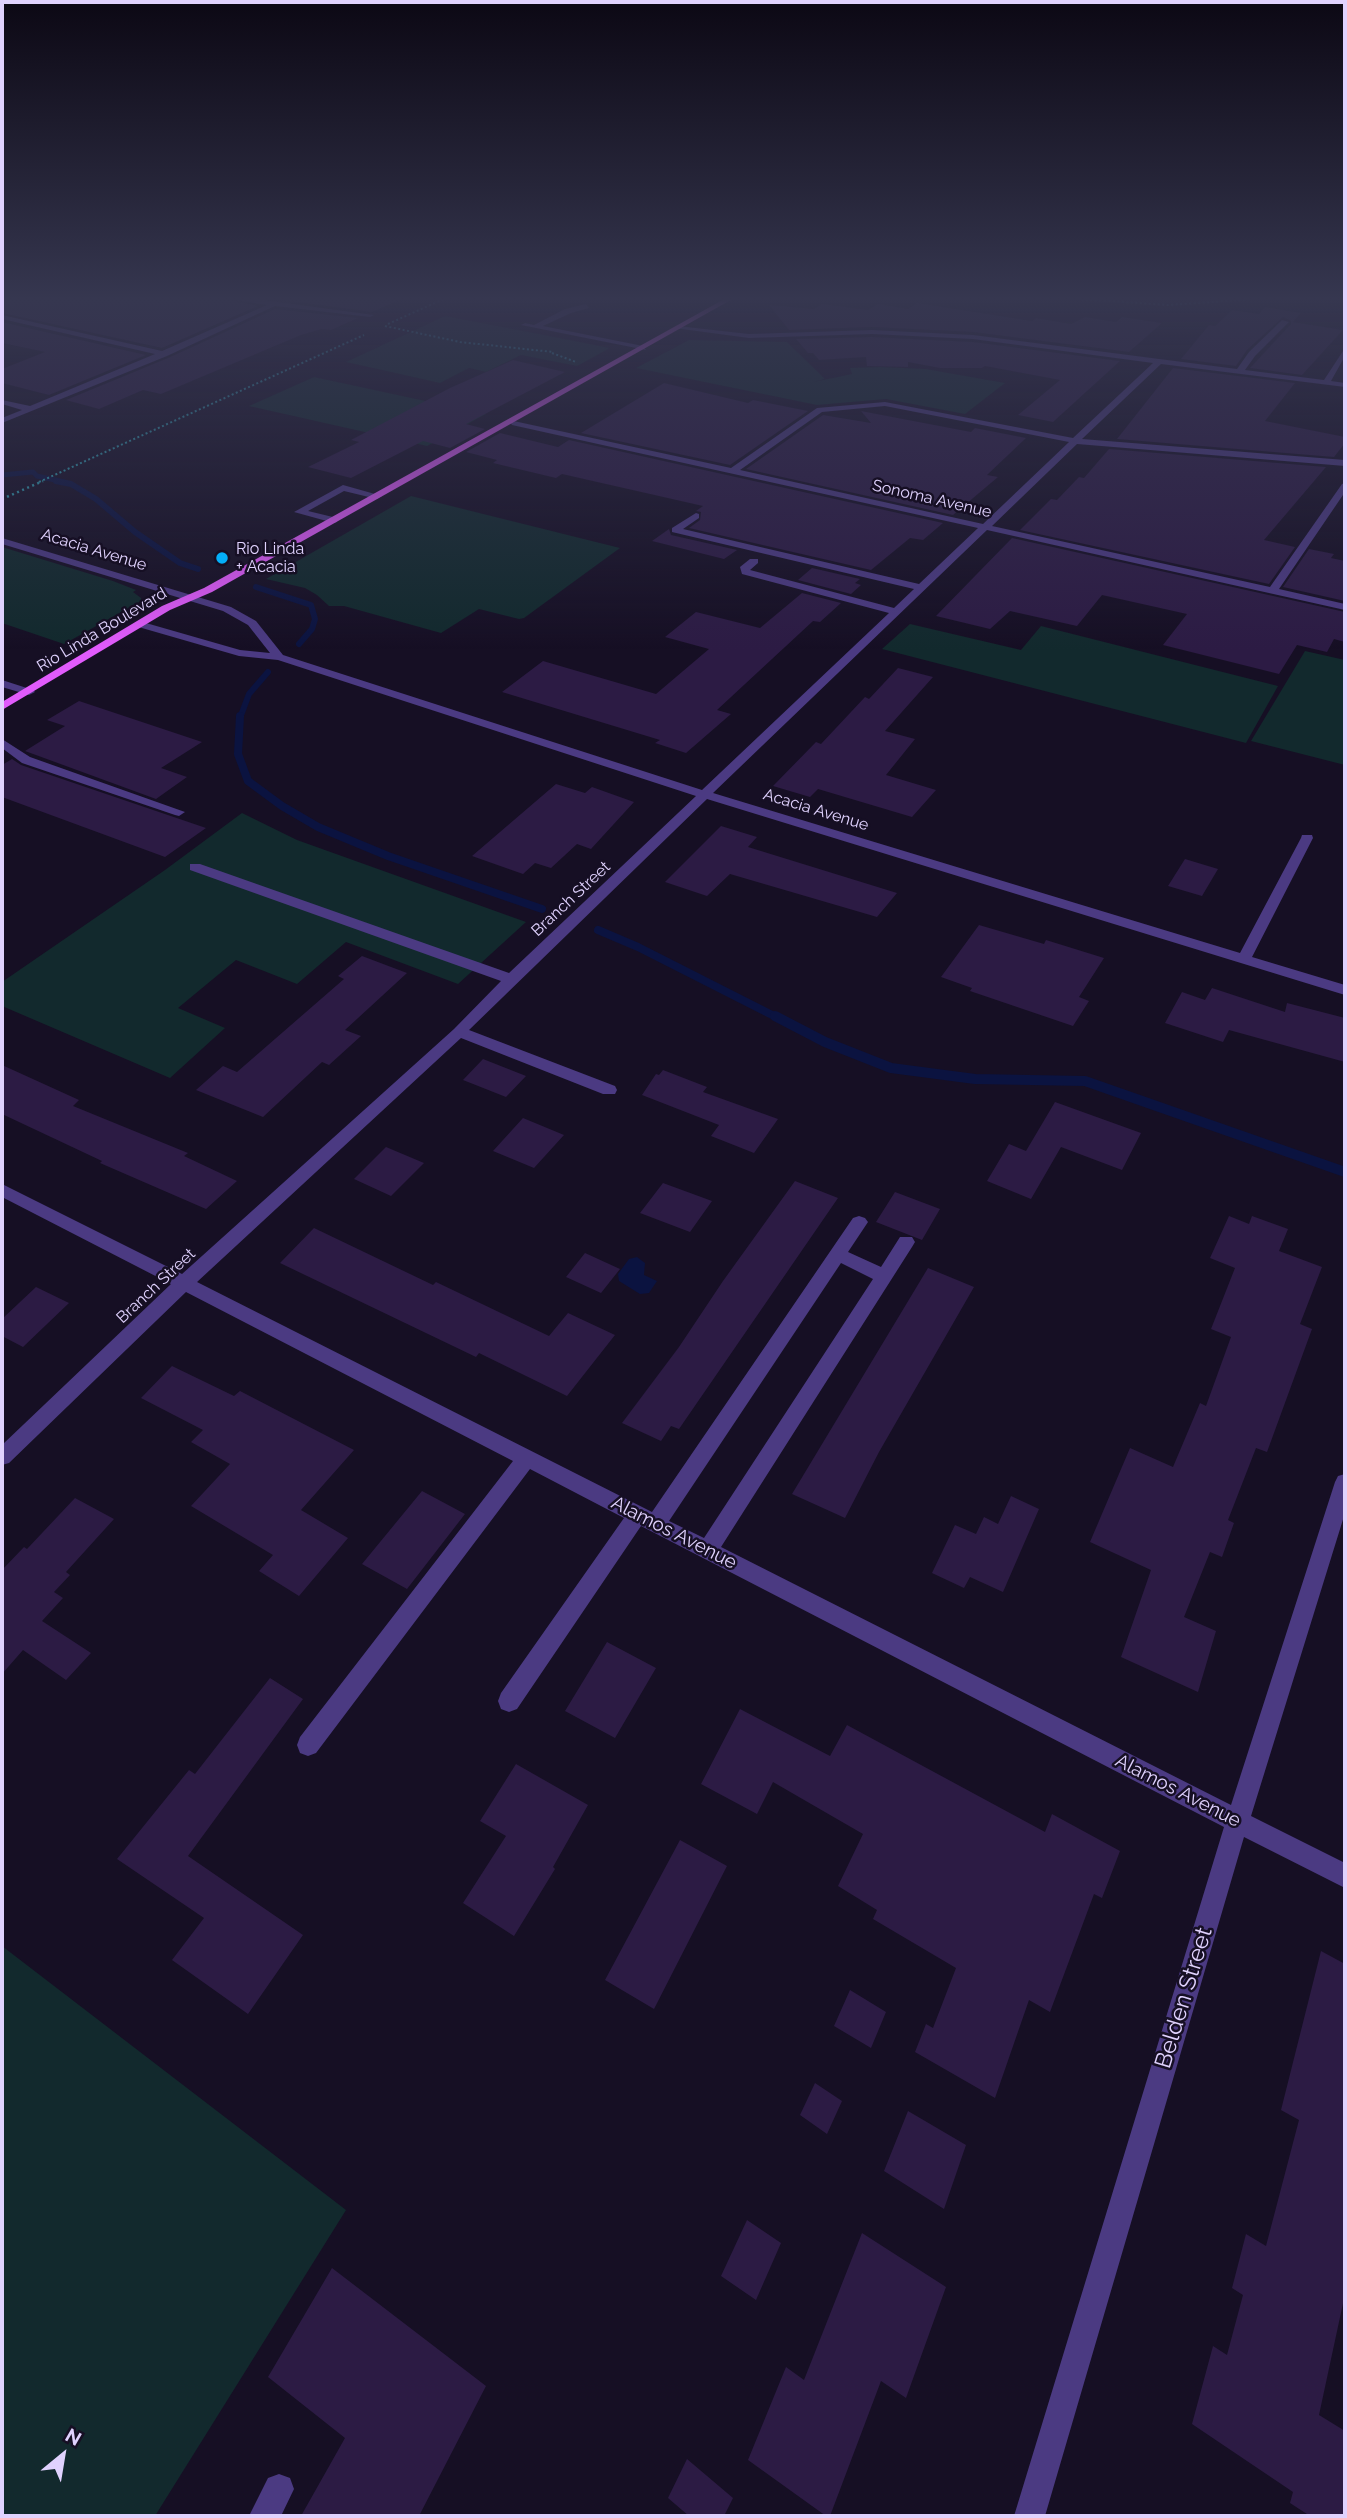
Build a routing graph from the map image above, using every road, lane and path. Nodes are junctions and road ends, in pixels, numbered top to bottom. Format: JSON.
{"nodes":[{"id":1,"x":19,"y":415,"type":"edge"},
{"id":2,"x":188,"y":415,"type":"edge"},
{"id":3,"x":525,"y":415,"type":"edge"},
{"id":4,"x":814,"y":415,"type":"edge"},
{"id":5,"x":939,"y":415,"type":"edge"},
{"id":6,"x":1103,"y":415,"type":"edge"},
{"id":7,"x":2,"y":421,"type":"edge"},
{"id":8,"x":512,"y":422,"type":"junction"},
{"id":9,"x":1076,"y":441,"type":"junction"},
{"id":10,"x":1345,"y":463,"type":"edge"},
{"id":11,"x":733,"y":471,"type":"junction"},
{"id":12,"x":1345,"y":486,"type":"edge"},
{"id":13,"x":377,"y":496,"type":"junction"},
{"id":14,"x":2,"y":499,"type":"edge"},
{"id":15,"x":696,"y":516,"type":"dead end"},
{"id":16,"x":334,"y":520,"type":"junction"},
{"id":17,"x":986,"y":527,"type":"junction"},
{"id":18,"x":2,"y":541,"type":"edge"},
{"id":19,"x":754,"y":561,"type":"dead end"},
{"id":20,"x":922,"y":588,"type":"junction"},
{"id":21,"x":1273,"y":591,"type":"junction"},
{"id":22,"x":190,"y":598,"type":"junction"},
{"id":23,"x":1345,"y":607,"type":"edge"},
{"id":24,"x":898,"y":612,"type":"junction"},
{"id":25,"x":139,"y":624,"type":"junction"},
{"id":26,"x":279,"y":657,"type":"junction"},
{"id":27,"x":2,"y":683,"type":"edge"},
{"id":28,"x":29,"y":692,"type":"junction"},
{"id":29,"x":2,"y":707,"type":"edge"},
{"id":30,"x":2,"y":743,"type":"edge"},
{"id":31,"x":706,"y":795,"type":"junction"},
{"id":32,"x":178,"y":812,"type":"dead end"},
{"id":33,"x":1307,"y":838,"type":"dead end"},
{"id":34,"x":195,"y":867,"type":"dead end"},
{"id":35,"x":1244,"y":959,"type":"junction"},
{"id":36,"x":511,"y":979,"type":"junction"},
{"id":37,"x":1345,"y":990,"type":"edge"},
{"id":38,"x":458,"y":1032,"type":"junction"},
{"id":39,"x":608,"y":1090,"type":"dead end"},
{"id":40,"x":2,"y":1190,"type":"edge"},
{"id":41,"x":859,"y":1222,"type":"dead end"},
{"id":42,"x":906,"y":1242,"type":"dead end"},
{"id":43,"x":837,"y":1254,"type":"junction"},
{"id":44,"x":884,"y":1276,"type":"junction"},
{"id":45,"x":185,"y":1282,"type":"junction"},
{"id":46,"x":2,"y":1457,"type":"edge"},
{"id":47,"x":527,"y":1458,"type":"junction"},
{"id":48,"x":1345,"y":1482,"type":"edge"},
{"id":49,"x":647,"y":1519,"type":"junction"},
{"id":50,"x":708,"y":1550,"type":"junction"},
{"id":51,"x":509,"y":1701,"type":"dead end"},
{"id":52,"x":308,"y":1745,"type":"dead end"},
{"id":53,"x":1238,"y":1821,"type":"junction"},
{"id":54,"x":1345,"y":1876,"type":"edge"},
{"id":55,"x":279,"y":2489,"type":"dead end"},
{"id":56,"x":264,"y":2516,"type":"edge"},
{"id":57,"x":1029,"y":2516,"type":"edge"}],
"edges":[{"from":1,"to":7,"type":"street"},
{"from":2,"to":14,"type":"path"},
{"from":3,"to":8,"type":"main road","name":"Rio Linda Boulevard"},
{"from":4,"to":11,"type":"street"},
{"from":5,"to":9,"type":"street"},
{"from":6,"to":9,"type":"street","name":"Branch Street"},
{"from":8,"to":11,"type":"street","name":"Sonoma Avenue"},
{"from":8,"to":13,"type":"main road","name":"Rio Linda Boulevard"},
{"from":9,"to":10,"type":"street"},
{"from":9,"to":17,"type":"street","name":"Branch Street"},
{"from":11,"to":17,"type":"street","name":"Sonoma Avenue"},
{"from":12,"to":21,"type":"street"},
{"from":13,"to":16,"type":"main road","name":"Rio Linda Boulevard"},
{"from":13,"to":16,"type":"street"},
{"from":15,"to":20,"type":"street"},
{"from":16,"to":22,"type":"main road","name":"Rio Linda Boulevard"},
{"from":17,"to":20,"type":"street","name":"Branch Street"},
{"from":17,"to":21,"type":"street","name":"Sonoma Avenue"},
{"from":18,"to":22,"type":"street","name":"Acacia Avenue"},
{"from":19,"to":24,"type":"street"},
{"from":20,"to":24,"type":"street","name":"Branch Street"},
{"from":21,"to":23,"type":"street","name":"Sonoma Avenue"},
{"from":22,"to":25,"type":"main road","name":"Rio Linda Boulevard"},
{"from":22,"to":26,"type":"street","name":"Acacia Avenue"},
{"from":24,"to":31,"type":"street","name":"Branch Street"},
{"from":25,"to":26,"type":"street","name":"Acacia Avenue"},
{"from":25,"to":28,"type":"main road","name":"Rio Linda Boulevard"},
{"from":26,"to":31,"type":"street","name":"Acacia Avenue"},
{"from":27,"to":28,"type":"street"},
{"from":28,"to":29,"type":"main road","name":"Rio Linda Boulevard"},
{"from":30,"to":32,"type":"street"},
{"from":31,"to":35,"type":"street","name":"Acacia Avenue"},
{"from":31,"to":36,"type":"street","name":"Branch Street"},
{"from":33,"to":35,"type":"street"},
{"from":34,"to":36,"type":"street"},
{"from":35,"to":37,"type":"street","name":"Acacia Avenue"},
{"from":36,"to":38,"type":"street","name":"Branch Street"},
{"from":38,"to":39,"type":"street"},
{"from":38,"to":45,"type":"street","name":"Branch Street"},
{"from":40,"to":45,"type":"street","name":"Alamos Avenue"},
{"from":41,"to":43,"type":"street"},
{"from":42,"to":44,"type":"street"},
{"from":43,"to":44,"type":"street"},
{"from":43,"to":49,"type":"street"},
{"from":44,"to":50,"type":"street"},
{"from":45,"to":46,"type":"street","name":"Branch Street"},
{"from":45,"to":47,"type":"street","name":"Alamos Avenue"},
{"from":47,"to":49,"type":"street","name":"Alamos Avenue"},
{"from":47,"to":52,"type":"street"},
{"from":48,"to":53,"type":"street","name":"Belden Street"},
{"from":49,"to":50,"type":"street","name":"Alamos Avenue"},
{"from":49,"to":51,"type":"street"},
{"from":50,"to":53,"type":"street","name":"Alamos Avenue"},
{"from":53,"to":54,"type":"street","name":"Alamos Avenue"},
{"from":53,"to":57,"type":"street","name":"Belden Street"},
{"from":55,"to":56,"type":"street"}]}
